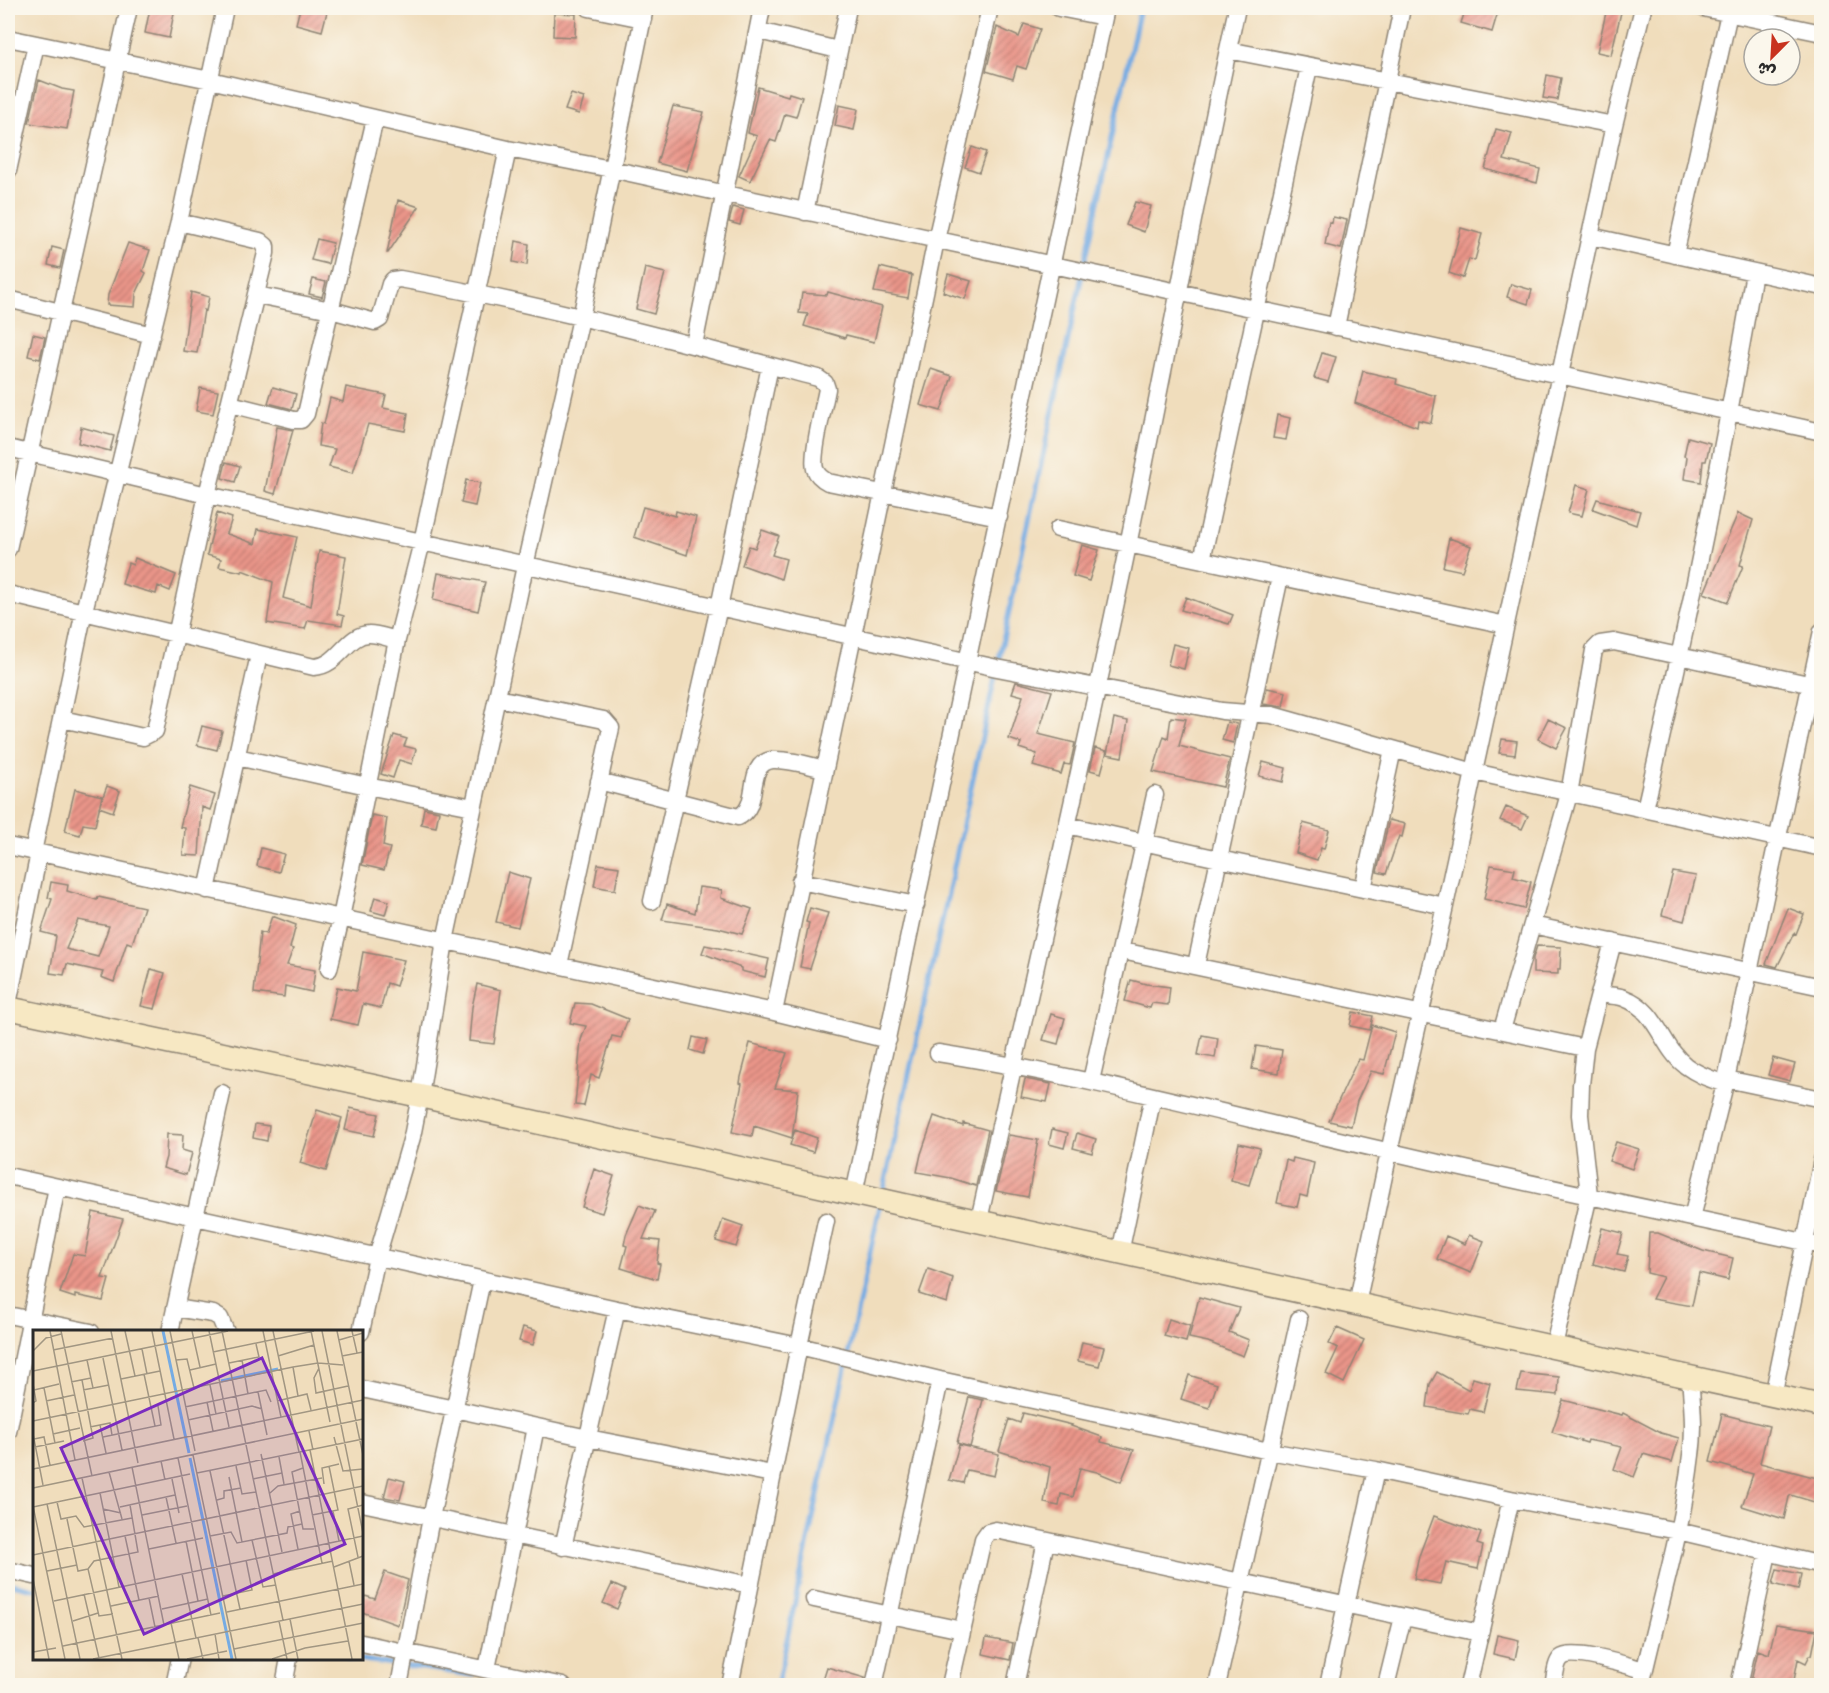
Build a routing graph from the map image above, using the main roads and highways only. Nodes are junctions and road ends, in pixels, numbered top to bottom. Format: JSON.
{"nodes":[{"id":1,"x":8,"y":1006,"type":"edge"},
{"id":2,"x":1821,"y":1406,"type":"edge"}],
"edges":[{"from":1,"to":2,"type":"main road"}]}
